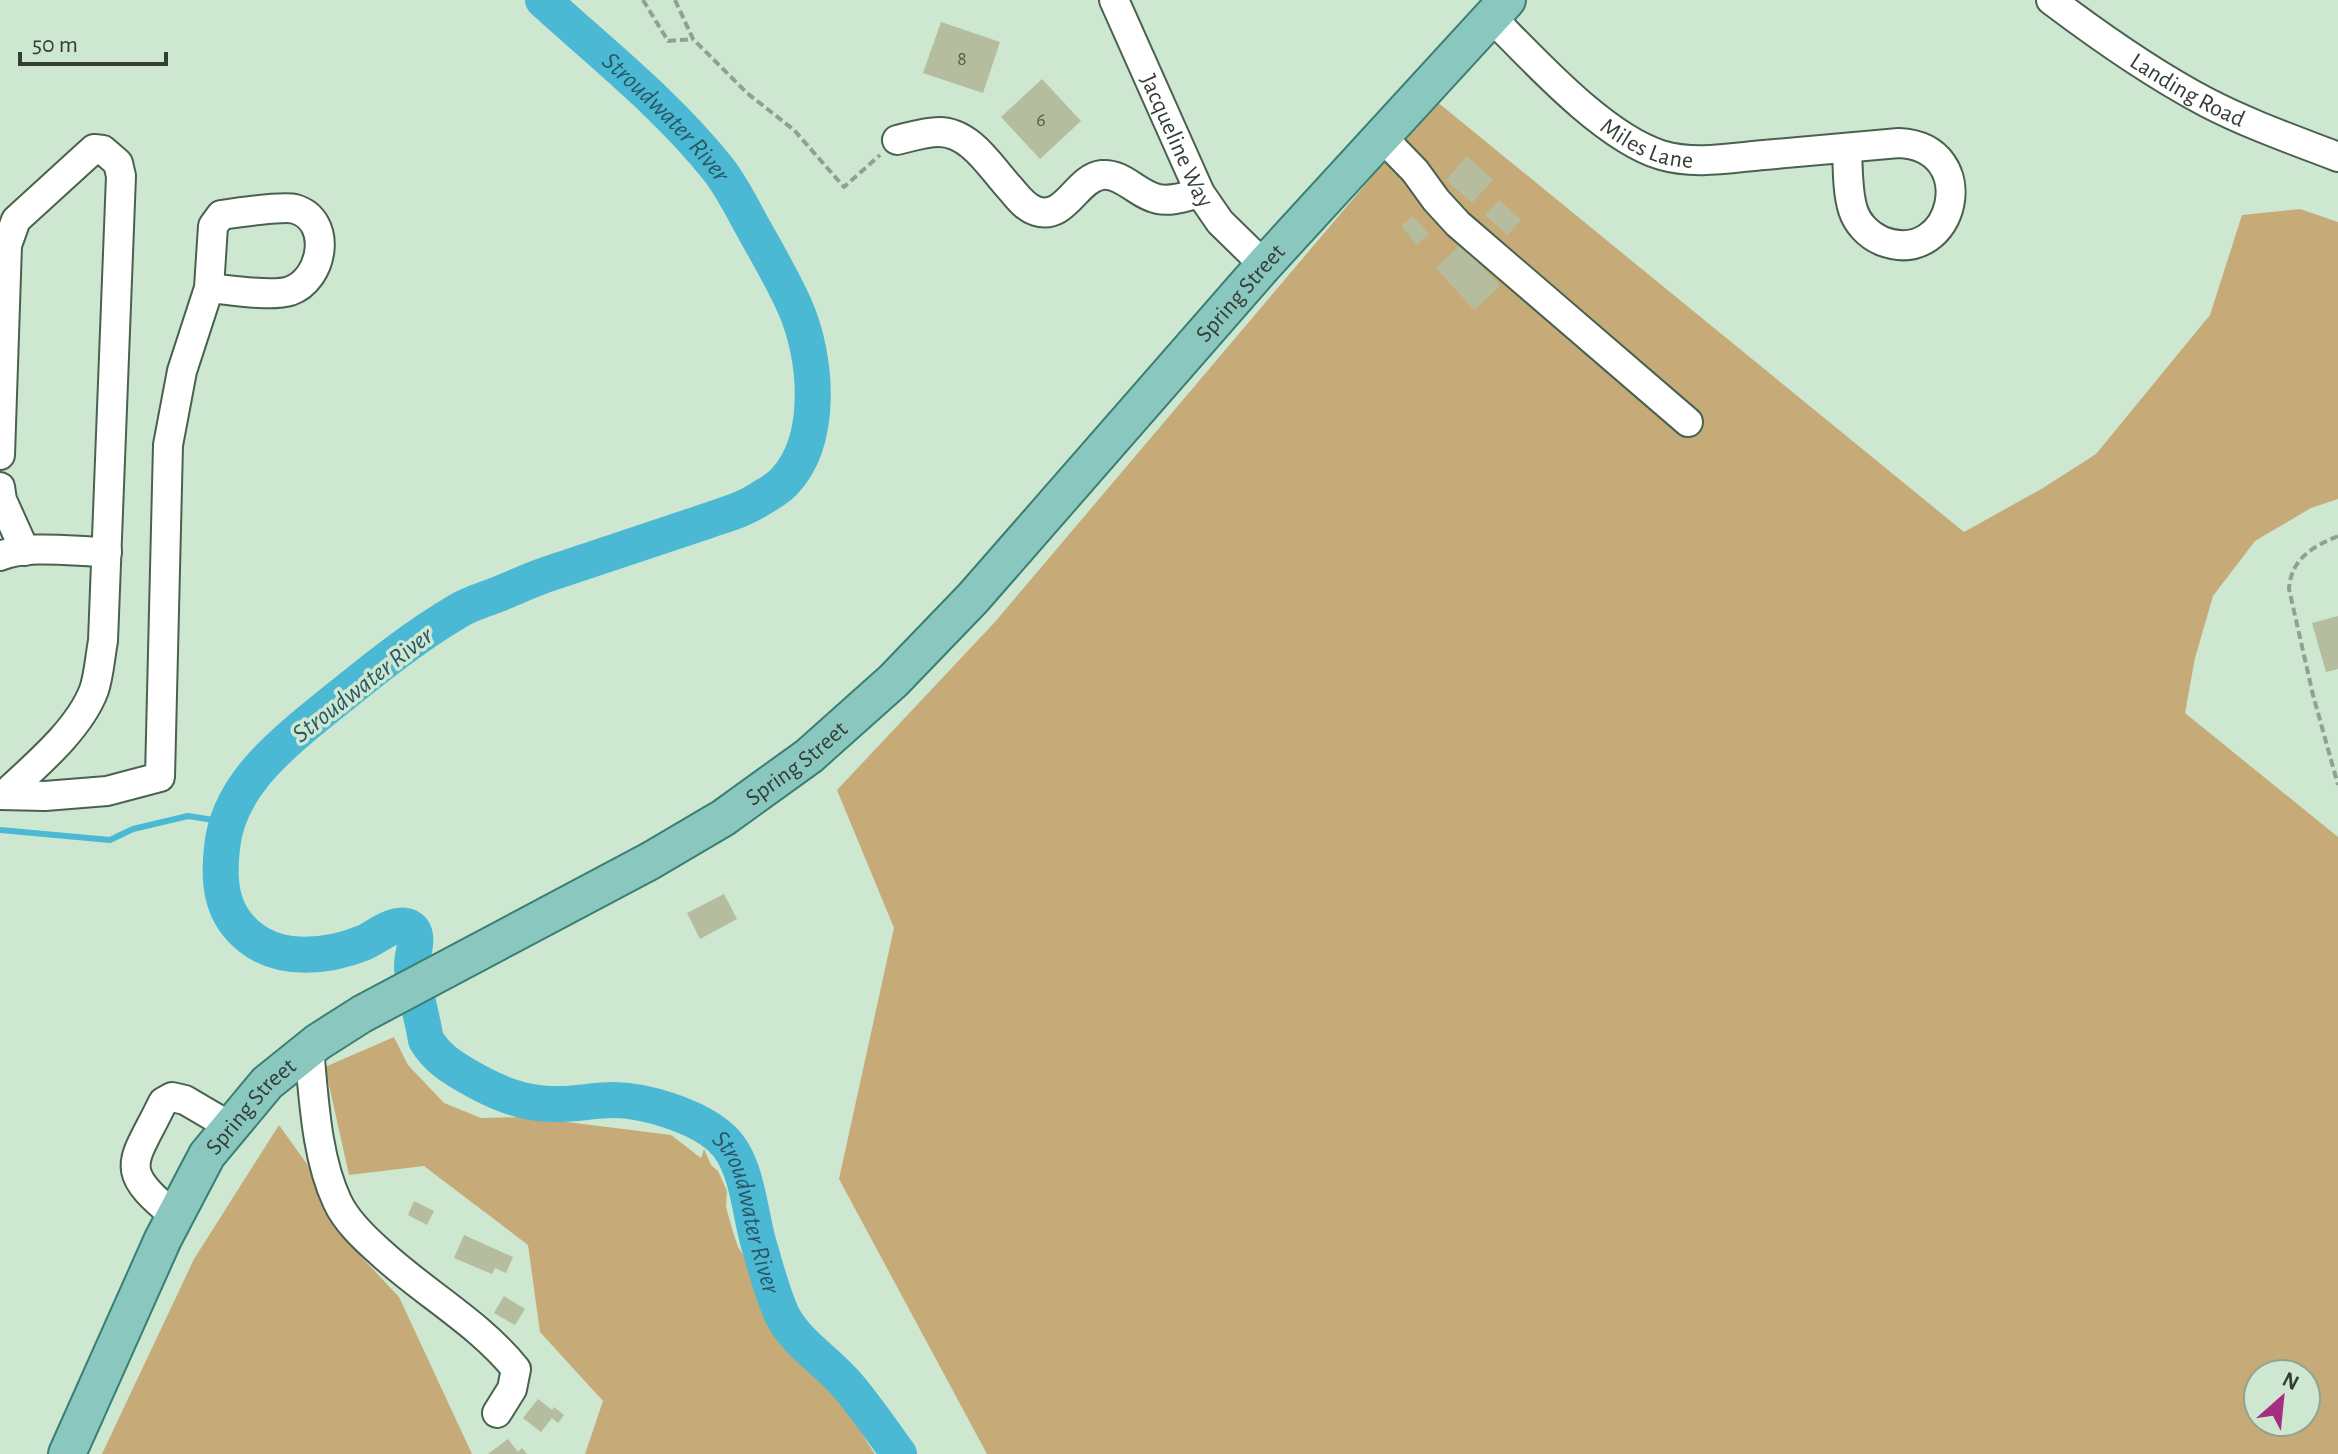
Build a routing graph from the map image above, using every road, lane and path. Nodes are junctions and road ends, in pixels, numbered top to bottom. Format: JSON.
{"nodes":[{"id":1,"x":643,"y":0,"type":"edge"},
{"id":2,"x":675,"y":0,"type":"edge"},
{"id":3,"x":1114,"y":0,"type":"edge"},
{"id":4,"x":2051,"y":0,"type":"edge"},
{"id":5,"x":1499,"y":9,"type":"edge"},
{"id":6,"x":693,"y":39,"type":"junction"},
{"id":7,"x":1381,"y":136,"type":"junction"},
{"id":8,"x":897,"y":140,"type":"joint"},
{"id":9,"x":1847,"y":148,"type":"dead end"},
{"id":10,"x":2338,"y":157,"type":"edge"},
{"id":11,"x":1200,"y":193,"type":"junction"},
{"id":12,"x":1264,"y":265,"type":"junction"},
{"id":13,"x":209,"y":288,"type":"dead end"},
{"id":14,"x":1688,"y":422,"type":"dead end"},
{"id":15,"x":0,"y":455,"type":"edge"},
{"id":16,"x":0,"y":487,"type":"edge"},
{"id":17,"x":2338,"y":536,"type":"edge"},
{"id":18,"x":107,"y":552,"type":"junction"},
{"id":19,"x":13,"y":554,"type":"edge"},
{"id":20,"x":2338,"y":785,"type":"edge"},
{"id":21,"x":2,"y":795,"type":"edge"},
{"id":22,"x":309,"y":1049,"type":"junction"},
{"id":23,"x":231,"y":1127,"type":"junction"},
{"id":24,"x":175,"y":1216,"type":"junction"},
{"id":25,"x":497,"y":1413,"type":"dead end"},
{"id":26,"x":67,"y":1454,"type":"edge"}],
"edges":[{"from":1,"to":6,"type":"path"},
{"from":2,"to":6,"type":"path"},
{"from":3,"to":11,"type":"street","name":"Jacqueline Way"},
{"from":4,"to":10,"type":"street","name":"Landing Road"},
{"from":5,"to":7,"type":"main road","name":"Spring Street"},
{"from":5,"to":9,"type":"street","name":"Miles Lane"},
{"from":6,"to":8,"type":"path"},
{"from":7,"to":12,"type":"main road","name":"Spring Street"},
{"from":7,"to":14,"type":"street"},
{"from":8,"to":11,"type":"street"},
{"from":11,"to":12,"type":"street","name":"Jacqueline Way"},
{"from":12,"to":22,"type":"main road","name":"Spring Street"},
{"from":13,"to":21,"type":"street"},
{"from":15,"to":18,"type":"street"},
{"from":16,"to":19,"type":"street"},
{"from":17,"to":20,"type":"path"},
{"from":18,"to":19,"type":"street"},
{"from":18,"to":21,"type":"street"},
{"from":22,"to":23,"type":"main road","name":"Spring Street"},
{"from":22,"to":25,"type":"street"},
{"from":23,"to":24,"type":"main road","name":"Spring Street"},
{"from":23,"to":24,"type":"street"},
{"from":24,"to":26,"type":"main road","name":"Spring Street"}]}
